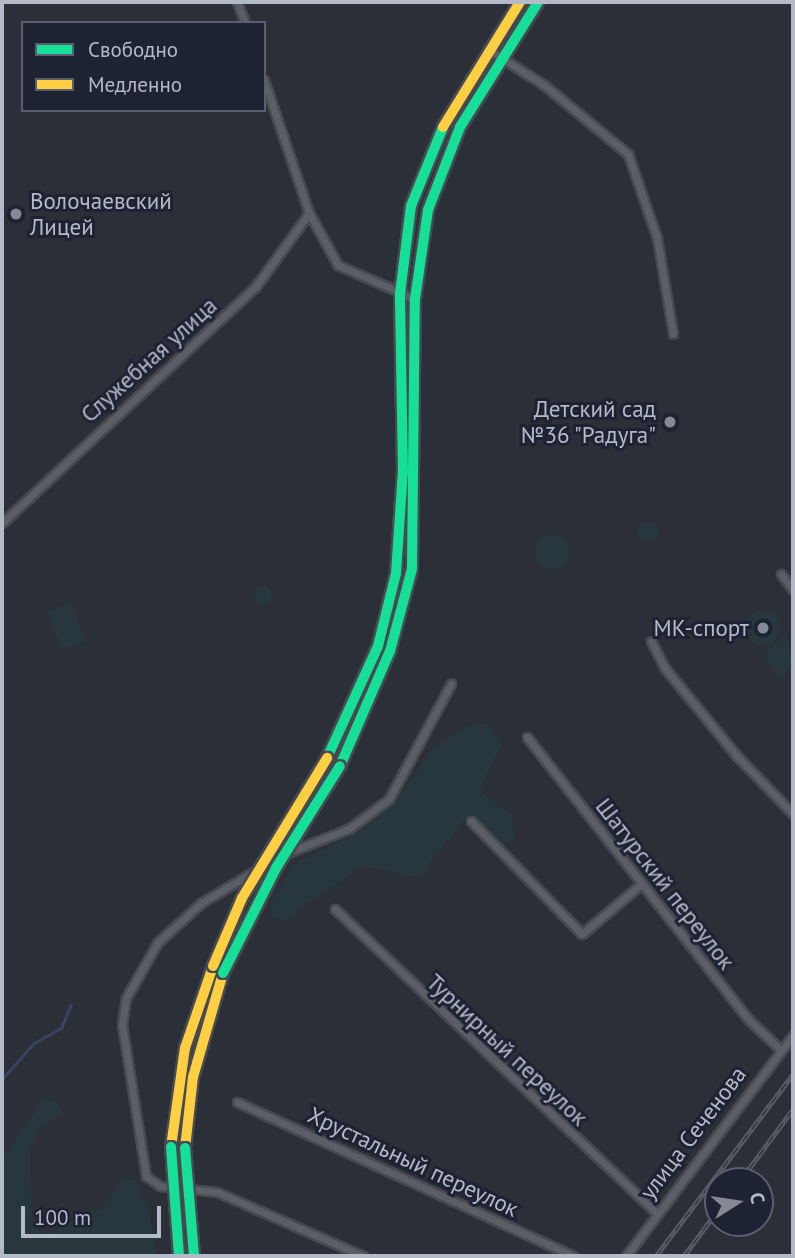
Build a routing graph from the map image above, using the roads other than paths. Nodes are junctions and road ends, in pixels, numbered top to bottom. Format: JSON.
{"nodes":[{"id":1,"x":237,"y":2,"type":"edge"},
{"id":2,"x":520,"y":2,"type":"edge"},
{"id":3,"x":538,"y":2,"type":"edge"},
{"id":4,"x":244,"y":21,"type":"edge"},
{"id":5,"x":487,"y":49,"type":"junction"},
{"id":6,"x":500,"y":57,"type":"junction"},
{"id":7,"x":266,"y":86,"type":"edge"},
{"id":8,"x":309,"y":213,"type":"junction"},
{"id":9,"x":400,"y":294,"type":"junction"},
{"id":10,"x":415,"y":299,"type":"junction"},
{"id":11,"x":673,"y":334,"type":"dead end"},
{"id":12,"x":2,"y":523,"type":"edge"},
{"id":13,"x":781,"y":574,"type":"dead end"},
{"id":14,"x":793,"y":590,"type":"edge"},
{"id":15,"x":651,"y":641,"type":"dead end"},
{"id":16,"x":451,"y":684,"type":"dead end"},
{"id":17,"x":527,"y":737,"type":"dead end"},
{"id":18,"x":793,"y":814,"type":"edge"},
{"id":19,"x":471,"y":821,"type":"dead end"},
{"id":20,"x":640,"y":884,"type":"junction"},
{"id":21,"x":335,"y":909,"type":"dead end"},
{"id":22,"x":793,"y":1035,"type":"edge"},
{"id":23,"x":780,"y":1049,"type":"junction"},
{"id":24,"x":237,"y":1102,"type":"dead end"},
{"id":25,"x":657,"y":1214,"type":"junction"},
{"id":26,"x":180,"y":1256,"type":"edge"},
{"id":27,"x":194,"y":1256,"type":"edge"},
{"id":28,"x":363,"y":1256,"type":"edge"},
{"id":29,"x":573,"y":1256,"type":"edge"},
{"id":30,"x":626,"y":1256,"type":"edge"}],
"edges":[{"from":1,"to":4,"type":"street"},
{"from":2,"to":5,"type":"main road"},
{"from":3,"to":6,"type":"main road"},
{"from":5,"to":6,"type":"street"},
{"from":5,"to":9,"type":"main road"},
{"from":6,"to":10,"type":"main road"},
{"from":6,"to":11,"type":"street"},
{"from":7,"to":8,"type":"street"},
{"from":8,"to":9,"type":"street"},
{"from":8,"to":12,"type":"street","name":"Служебная улица"},
{"from":9,"to":10,"type":"street"},
{"from":9,"to":26,"type":"main road","bridge":true},
{"from":10,"to":27,"type":"main road","bridge":true},
{"from":13,"to":14,"type":"street"},
{"from":15,"to":18,"type":"street"},
{"from":16,"to":28,"type":"street"},
{"from":17,"to":20,"type":"street","name":"Шатурский переулок"},
{"from":19,"to":20,"type":"street"},
{"from":20,"to":23,"type":"street","name":"Шатурский переулок"},
{"from":21,"to":25,"type":"street","name":"Турнирный переулок"},
{"from":22,"to":23,"type":"street","name":"улица Сеченова"},
{"from":23,"to":25,"type":"street","name":"улица Сеченова"},
{"from":24,"to":29,"type":"street","name":"Хрустальный переулок"},
{"from":25,"to":30,"type":"street","name":"улица Сеченова"}]}
